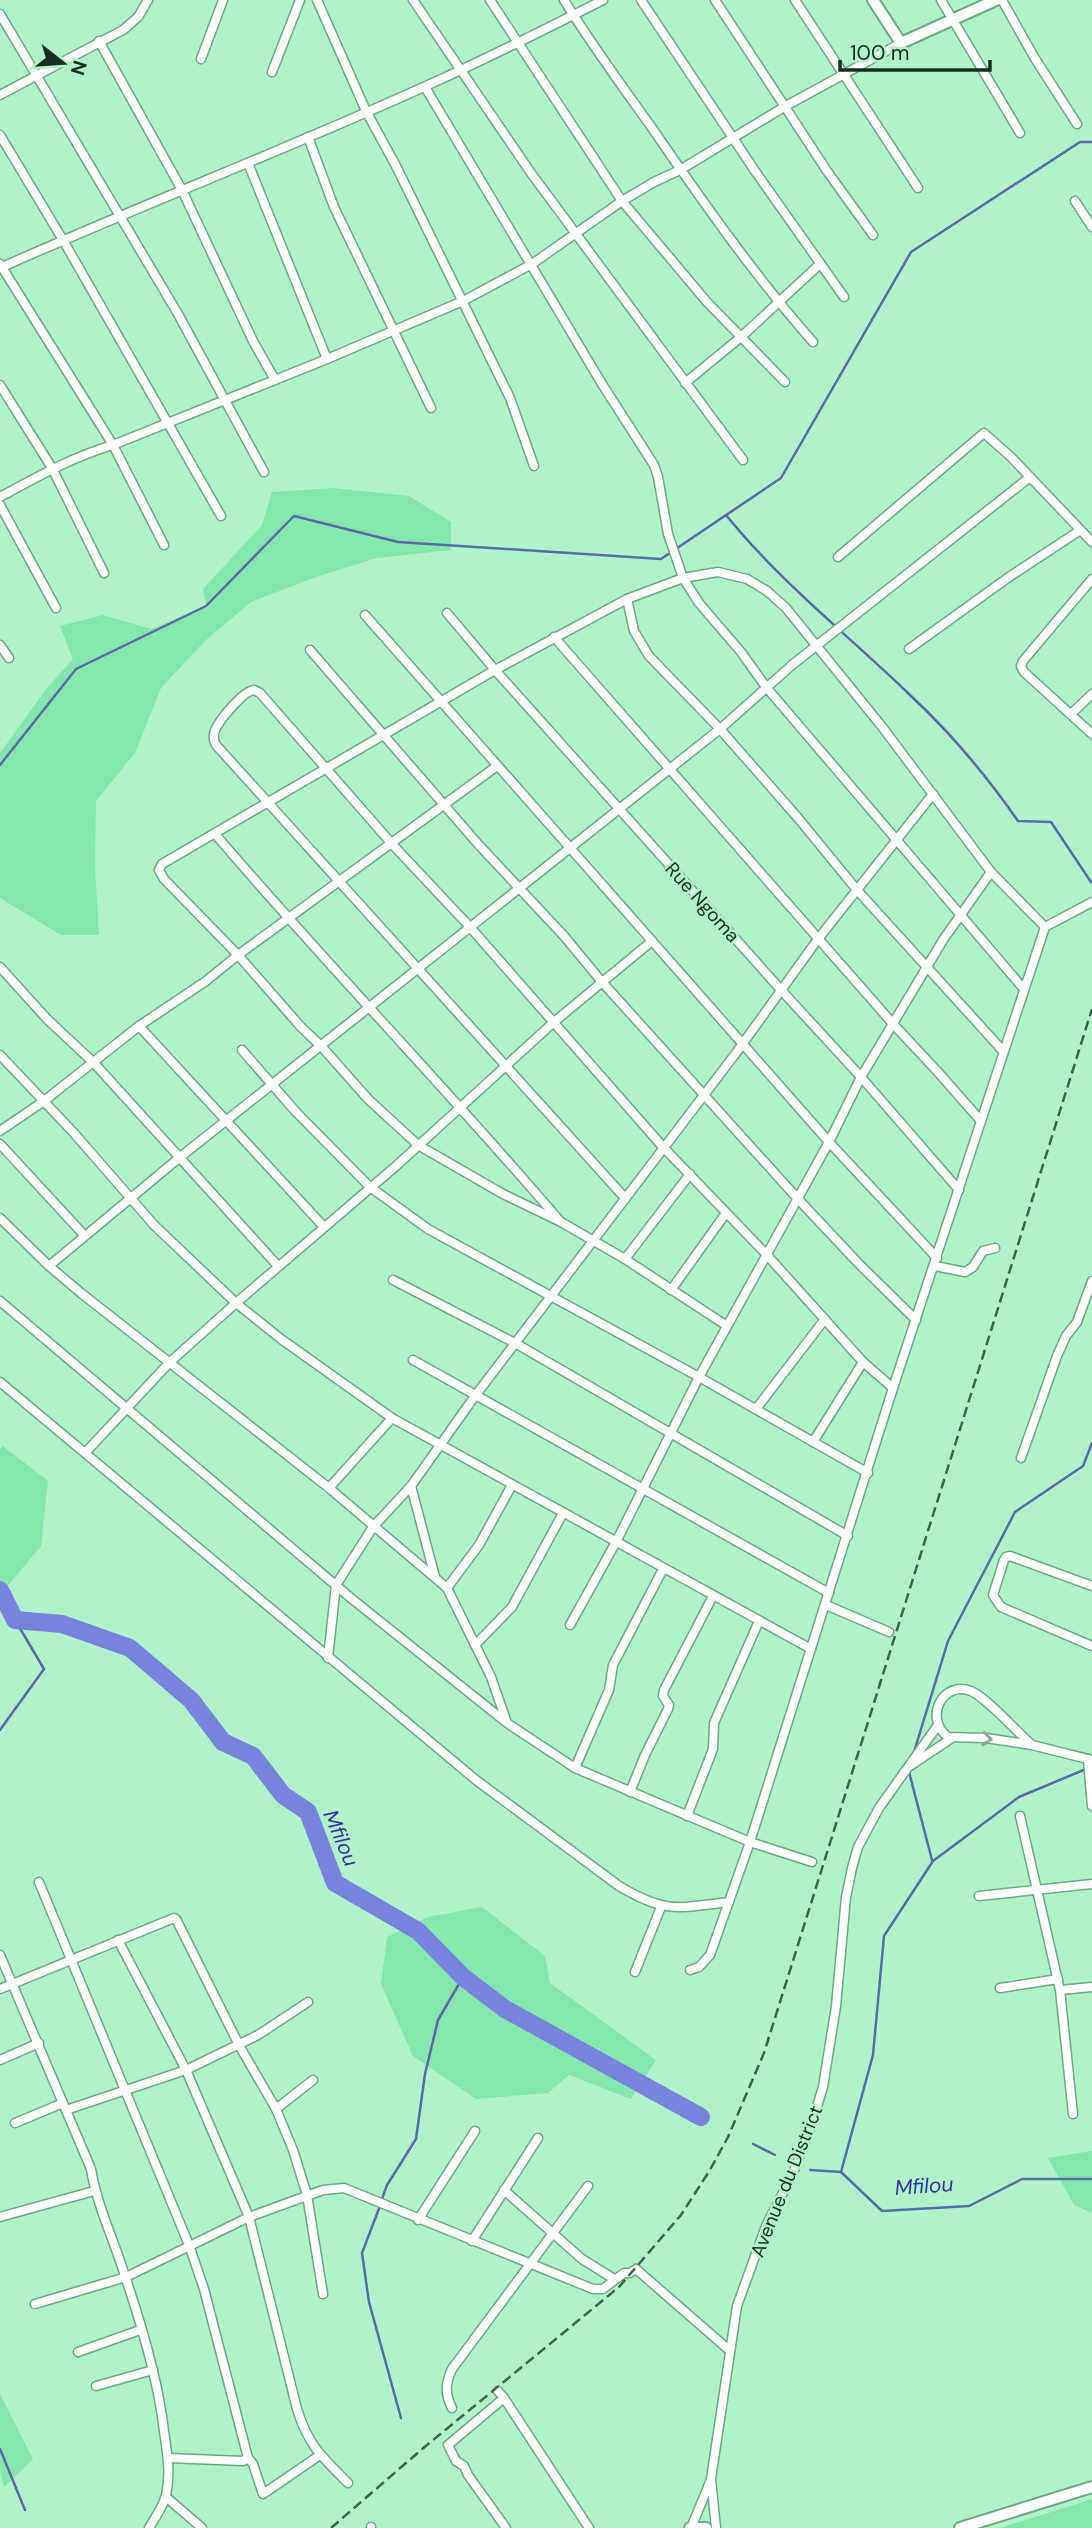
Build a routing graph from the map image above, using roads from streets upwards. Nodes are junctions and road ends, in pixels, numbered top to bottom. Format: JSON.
{"nodes":[{"id":1,"x":148,"y":0,"type":"edge"},
{"id":2,"x":223,"y":0,"type":"edge"},
{"id":3,"x":299,"y":0,"type":"edge"},
{"id":4,"x":317,"y":0,"type":"edge"},
{"id":5,"x":414,"y":0,"type":"edge"},
{"id":6,"x":490,"y":0,"type":"edge"},
{"id":7,"x":564,"y":0,"type":"edge"},
{"id":8,"x":603,"y":0,"type":"edge"},
{"id":9,"x":641,"y":0,"type":"edge"},
{"id":10,"x":715,"y":0,"type":"edge"},
{"id":11,"x":794,"y":0,"type":"edge"},
{"id":12,"x":873,"y":0,"type":"edge"},
{"id":13,"x":941,"y":0,"type":"edge"},
{"id":14,"x":996,"y":0,"type":"edge"},
{"id":15,"x":1002,"y":0,"type":"edge"},
{"id":16,"x":0,"y":14,"type":"edge"},
{"id":17,"x":573,"y":15,"type":"junction"},
{"id":18,"x":952,"y":19,"type":"junction"},
{"id":19,"x":99,"y":41,"type":"junction"},
{"id":20,"x":518,"y":43,"type":"junction"},
{"id":21,"x":901,"y":43,"type":"junction"},
{"id":22,"x":201,"y":59,"type":"dead end"},
{"id":23,"x":462,"y":69,"type":"junction"},
{"id":24,"x":272,"y":72,"type":"dead end"},
{"id":25,"x":35,"y":75,"type":"junction"},
{"id":26,"x":842,"y":75,"type":"junction"},
{"id":27,"x":425,"y":87,"type":"junction"},
{"id":28,"x":0,"y":95,"type":"edge"},
{"id":29,"x":785,"y":107,"type":"junction"},
{"id":30,"x":366,"y":111,"type":"junction"},
{"id":31,"x":1077,"y":124,"type":"dead end"},
{"id":32,"x":1012,"y":125,"type":"dead end"},
{"id":33,"x":0,"y":135,"type":"edge"},
{"id":34,"x":308,"y":137,"type":"junction"},
{"id":35,"x":733,"y":138,"type":"junction"},
{"id":36,"x":248,"y":163,"type":"junction"},
{"id":37,"x":680,"y":170,"type":"junction"},
{"id":38,"x":918,"y":188,"type":"dead end"},
{"id":39,"x":182,"y":190,"type":"junction"},
{"id":40,"x":622,"y":201,"type":"junction"},
{"id":41,"x":1075,"y":201,"type":"dead end"},
{"id":42,"x":118,"y":215,"type":"junction"},
{"id":43,"x":1092,"y":227,"type":"edge"},
{"id":44,"x":576,"y":234,"type":"junction"},
{"id":45,"x":873,"y":235,"type":"dead end"},
{"id":46,"x":63,"y":240,"type":"junction"},
{"id":47,"x":531,"y":264,"type":"junction"},
{"id":48,"x":820,"y":264,"type":"junction"},
{"id":49,"x":1,"y":267,"type":"edge"},
{"id":50,"x":845,"y":296,"type":"dead end"},
{"id":51,"x":463,"y":301,"type":"junction"},
{"id":52,"x":778,"y":302,"type":"junction"},
{"id":53,"x":392,"y":330,"type":"junction"},
{"id":54,"x":741,"y":337,"type":"junction"},
{"id":55,"x":813,"y":342,"type":"dead end"},
{"id":56,"x":327,"y":359,"type":"junction"},
{"id":57,"x":275,"y":380,"type":"junction"},
{"id":58,"x":785,"y":382,"type":"dead end"},
{"id":59,"x":685,"y":383,"type":"junction"},
{"id":60,"x":0,"y":385,"type":"edge"},
{"id":61,"x":226,"y":399,"type":"junction"},
{"id":62,"x":431,"y":408,"type":"dead end"},
{"id":63,"x":166,"y":423,"type":"junction"},
{"id":64,"x":113,"y":445,"type":"junction"},
{"id":65,"x":743,"y":460,"type":"dead end"},
{"id":66,"x":534,"y":466,"type":"dead end"},
{"id":67,"x":52,"y":468,"type":"junction"},
{"id":68,"x":264,"y":472,"type":"dead end"},
{"id":69,"x":1030,"y":477,"type":"junction"},
{"id":70,"x":0,"y":497,"type":"edge"},
{"id":71,"x":0,"y":505,"type":"edge"},
{"id":72,"x":221,"y":516,"type":"dead end"},
{"id":73,"x":1079,"y":531,"type":"junction"},
{"id":74,"x":1092,"y":542,"type":"edge"},
{"id":75,"x":164,"y":545,"type":"dead end"},
{"id":76,"x":838,"y":557,"type":"dead end"},
{"id":77,"x":104,"y":573,"type":"dead end"},
{"id":78,"x":683,"y":578,"type":"junction"},
{"id":79,"x":1092,"y":579,"type":"edge"},
{"id":80,"x":626,"y":599,"type":"junction"},
{"id":81,"x":56,"y":608,"type":"dead end"},
{"id":82,"x":447,"y":613,"type":"dead end"},
{"id":83,"x":365,"y":615,"type":"dead end"},
{"id":84,"x":554,"y":636,"type":"junction"},
{"id":85,"x":0,"y":645,"type":"edge"},
{"id":86,"x":818,"y":646,"type":"junction"},
{"id":87,"x":909,"y":649,"type":"dead end"},
{"id":88,"x":310,"y":650,"type":"dead end"},
{"id":89,"x":9,"y":659,"type":"dead end"},
{"id":90,"x":495,"y":670,"type":"junction"},
{"id":91,"x":766,"y":687,"type":"junction"},
{"id":92,"x":1092,"y":694,"type":"edge"},
{"id":93,"x":440,"y":702,"type":"junction"},
{"id":94,"x":1071,"y":715,"type":"junction"},
{"id":95,"x":720,"y":729,"type":"junction"},
{"id":96,"x":383,"y":734,"type":"junction"},
{"id":97,"x":1092,"y":734,"type":"edge"},
{"id":98,"x":496,"y":765,"type":"junction"},
{"id":99,"x":326,"y":768,"type":"junction"},
{"id":100,"x":670,"y":768,"type":"junction"},
{"id":101,"x":933,"y":794,"type":"junction"},
{"id":102,"x":268,"y":803,"type":"junction"},
{"id":103,"x":445,"y":804,"type":"junction"},
{"id":104,"x":619,"y":808,"type":"junction"},
{"id":105,"x":215,"y":834,"type":"junction"},
{"id":106,"x":897,"y":841,"type":"junction"},
{"id":107,"x":392,"y":844,"type":"junction"},
{"id":108,"x":570,"y":847,"type":"junction"},
{"id":109,"x":991,"y":872,"type":"junction"},
{"id":110,"x":341,"y":881,"type":"junction"},
{"id":111,"x":519,"y":888,"type":"junction"},
{"id":112,"x":857,"y":890,"type":"junction"},
{"id":113,"x":1092,"y":902,"type":"edge"},
{"id":114,"x":960,"y":914,"type":"junction"},
{"id":115,"x":288,"y":918,"type":"junction"},
{"id":116,"x":470,"y":926,"type":"junction"},
{"id":117,"x":1045,"y":927,"type":"junction"},
{"id":118,"x":818,"y":939,"type":"junction"},
{"id":119,"x":652,"y":941,"type":"junction"},
{"id":120,"x":238,"y":955,"type":"junction"},
{"id":121,"x":0,"y":967,"type":"edge"},
{"id":122,"x":928,"y":967,"type":"junction"},
{"id":123,"x":418,"y":968,"type":"junction"},
{"id":124,"x":602,"y":982,"type":"junction"},
{"id":125,"x":1023,"y":988,"type":"junction"},
{"id":126,"x":782,"y":991,"type":"junction"},
{"id":127,"x":369,"y":1007,"type":"junction"},
{"id":128,"x":554,"y":1022,"type":"junction"},
{"id":129,"x":894,"y":1025,"type":"junction"},
{"id":130,"x":139,"y":1026,"type":"junction"},
{"id":131,"x":743,"y":1042,"type":"junction"},
{"id":132,"x":322,"y":1047,"type":"junction"},
{"id":133,"x":242,"y":1050,"type":"dead end"},
{"id":134,"x":1003,"y":1051,"type":"junction"},
{"id":135,"x":0,"y":1055,"type":"edge"},
{"id":136,"x":94,"y":1063,"type":"junction"},
{"id":137,"x":507,"y":1066,"type":"junction"},
{"id":138,"x":861,"y":1077,"type":"junction"},
{"id":139,"x":272,"y":1084,"type":"junction"},
{"id":140,"x":704,"y":1094,"type":"junction"},
{"id":141,"x":44,"y":1101,"type":"junction"},
{"id":142,"x":461,"y":1107,"type":"junction"},
{"id":143,"x":228,"y":1121,"type":"junction"},
{"id":144,"x":981,"y":1121,"type":"junction"},
{"id":145,"x":0,"y":1131,"type":"edge"},
{"id":146,"x":828,"y":1142,"type":"junction"},
{"id":147,"x":0,"y":1144,"type":"edge"},
{"id":148,"x":418,"y":1145,"type":"junction"},
{"id":149,"x":663,"y":1147,"type":"junction"},
{"id":150,"x":179,"y":1158,"type":"junction"},
{"id":151,"x":690,"y":1174,"type":"junction"},
{"id":152,"x":370,"y":1187,"type":"junction"},
{"id":153,"x":959,"y":1190,"type":"junction"},
{"id":154,"x":131,"y":1197,"type":"junction"},
{"id":155,"x":625,"y":1198,"type":"junction"},
{"id":156,"x":798,"y":1199,"type":"junction"},
{"id":157,"x":726,"y":1213,"type":"junction"},
{"id":158,"x":0,"y":1218,"type":"edge"},
{"id":159,"x":561,"y":1223,"type":"junction"},
{"id":160,"x":324,"y":1227,"type":"junction"},
{"id":161,"x":84,"y":1235,"type":"junction"},
{"id":162,"x":592,"y":1241,"type":"junction"},
{"id":163,"x":995,"y":1248,"type":"dead end"},
{"id":164,"x":766,"y":1254,"type":"junction"},
{"id":165,"x":625,"y":1259,"type":"junction"},
{"id":166,"x":936,"y":1262,"type":"junction"},
{"id":167,"x":49,"y":1266,"type":"junction"},
{"id":168,"x":278,"y":1266,"type":"junction"},
{"id":169,"x":393,"y":1280,"type":"dead end"},
{"id":170,"x":1092,"y":1281,"type":"edge"},
{"id":171,"x":671,"y":1290,"type":"junction"},
{"id":172,"x":550,"y":1296,"type":"junction"},
{"id":173,"x":0,"y":1301,"type":"edge"},
{"id":174,"x":236,"y":1303,"type":"junction"},
{"id":175,"x":825,"y":1319,"type":"junction"},
{"id":176,"x":916,"y":1320,"type":"junction"},
{"id":177,"x":727,"y":1326,"type":"junction"},
{"id":178,"x":515,"y":1343,"type":"junction"},
{"id":179,"x":413,"y":1360,"type":"dead end"},
{"id":180,"x":170,"y":1362,"type":"junction"},
{"id":181,"x":863,"y":1362,"type":"junction"},
{"id":182,"x":699,"y":1377,"type":"junction"},
{"id":183,"x":0,"y":1382,"type":"edge"},
{"id":184,"x":893,"y":1388,"type":"junction"},
{"id":185,"x":475,"y":1396,"type":"junction"},
{"id":186,"x":125,"y":1408,"type":"junction"},
{"id":187,"x":756,"y":1409,"type":"junction"},
{"id":188,"x":392,"y":1418,"type":"junction"},
{"id":189,"x":670,"y":1432,"type":"junction"},
{"id":190,"x":813,"y":1442,"type":"junction"},
{"id":191,"x":441,"y":1444,"type":"junction"},
{"id":192,"x":85,"y":1453,"type":"junction"},
{"id":193,"x":1021,"y":1458,"type":"dead end"},
{"id":194,"x":868,"y":1473,"type":"junction"},
{"id":195,"x":512,"y":1485,"type":"junction"},
{"id":196,"x":411,"y":1486,"type":"junction"},
{"id":197,"x":643,"y":1487,"type":"junction"},
{"id":198,"x":329,"y":1488,"type":"junction"},
{"id":199,"x":563,"y":1513,"type":"junction"},
{"id":200,"x":373,"y":1527,"type":"junction"},
{"id":201,"x":848,"y":1536,"type":"junction"},
{"id":202,"x":616,"y":1542,"type":"junction"},
{"id":203,"x":663,"y":1569,"type":"junction"},
{"id":204,"x":435,"y":1577,"type":"junction"},
{"id":205,"x":336,"y":1585,"type":"junction"},
{"id":206,"x":1092,"y":1586,"type":"edge"},
{"id":207,"x":447,"y":1588,"type":"junction"},
{"id":208,"x":830,"y":1593,"type":"junction"},
{"id":209,"x":713,"y":1596,"type":"junction"},
{"id":210,"x":826,"y":1605,"type":"junction"},
{"id":211,"x":759,"y":1621,"type":"junction"},
{"id":212,"x":570,"y":1625,"type":"dead end"},
{"id":213,"x":889,"y":1632,"type":"dead end"},
{"id":214,"x":475,"y":1645,"type":"junction"},
{"id":215,"x":1092,"y":1647,"type":"edge"},
{"id":216,"x":811,"y":1649,"type":"junction"},
{"id":217,"x":328,"y":1658,"type":"junction"},
{"id":218,"x":507,"y":1723,"type":"junction"},
{"id":219,"x":938,"y":1725,"type":"junction"},
{"id":220,"x":952,"y":1738,"type":"junction"},
{"id":221,"x":1032,"y":1745,"type":"junction"},
{"id":222,"x":1090,"y":1760,"type":"edge"},
{"id":223,"x":575,"y":1768,"type":"junction"},
{"id":224,"x":905,"y":1769,"type":"junction"},
{"id":225,"x":630,"y":1792,"type":"junction"},
{"id":226,"x":1092,"y":1807,"type":"edge"},
{"id":227,"x":687,"y":1816,"type":"junction"},
{"id":228,"x":1020,"y":1816,"type":"dead end"},
{"id":229,"x":750,"y":1842,"type":"junction"},
{"id":230,"x":813,"y":1862,"type":"dead end"},
{"id":231,"x":39,"y":1882,"type":"dead end"},
{"id":232,"x":1092,"y":1884,"type":"edge"},
{"id":233,"x":1037,"y":1889,"type":"junction"},
{"id":234,"x":979,"y":1896,"type":"dead end"},
{"id":235,"x":729,"y":1902,"type":"junction"},
{"id":236,"x":662,"y":1907,"type":"junction"},
{"id":237,"x":118,"y":1940,"type":"junction"},
{"id":238,"x":0,"y":1955,"type":"edge"},
{"id":239,"x":70,"y":1959,"type":"junction"},
{"id":240,"x":690,"y":1970,"type":"dead end"},
{"id":241,"x":635,"y":1972,"type":"dead end"},
{"id":242,"x":1058,"y":1979,"type":"junction"},
{"id":243,"x":12,"y":1984,"type":"junction"},
{"id":244,"x":1092,"y":1987,"type":"edge"},
{"id":245,"x":1000,"y":1988,"type":"dead end"},
{"id":246,"x":0,"y":1989,"type":"edge"},
{"id":247,"x":1060,"y":1990,"type":"junction"},
{"id":248,"x":309,"y":2003,"type":"dead end"},
{"id":249,"x":39,"y":2043,"type":"junction"},
{"id":250,"x":239,"y":2045,"type":"junction"},
{"id":251,"x":0,"y":2060,"type":"edge"},
{"id":252,"x":186,"y":2070,"type":"junction"},
{"id":253,"x":313,"y":2080,"type":"dead end"},
{"id":254,"x":127,"y":2090,"type":"junction"},
{"id":255,"x":65,"y":2107,"type":"junction"},
{"id":256,"x":276,"y":2109,"type":"junction"},
{"id":257,"x":1073,"y":2114,"type":"dead end"},
{"id":258,"x":15,"y":2123,"type":"dead end"},
{"id":259,"x":475,"y":2131,"type":"dead end"},
{"id":260,"x":538,"y":2138,"type":"dead end"},
{"id":261,"x":588,"y":2186,"type":"dead end"},
{"id":262,"x":94,"y":2190,"type":"junction"},
{"id":263,"x":504,"y":2190,"type":"junction"},
{"id":264,"x":307,"y":2195,"type":"junction"},
{"id":265,"x":0,"y":2217,"type":"edge"},
{"id":266,"x":249,"y":2217,"type":"junction"},
{"id":267,"x":418,"y":2220,"type":"junction"},
{"id":268,"x":553,"y":2233,"type":"junction"},
{"id":269,"x":472,"y":2241,"type":"junction"},
{"id":270,"x":189,"y":2245,"type":"junction"},
{"id":271,"x":530,"y":2264,"type":"junction"},
{"id":272,"x":126,"y":2277,"type":"junction"},
{"id":273,"x":614,"y":2279,"type":"junction"},
{"id":274,"x":323,"y":2294,"type":"dead end"},
{"id":275,"x":34,"y":2304,"type":"dead end"},
{"id":276,"x":140,"y":2330,"type":"junction"},
{"id":277,"x":729,"y":2350,"type":"junction"},
{"id":278,"x":78,"y":2352,"type":"dead end"},
{"id":279,"x":153,"y":2370,"type":"junction"},
{"id":280,"x":96,"y":2386,"type":"dead end"},
{"id":281,"x":452,"y":2408,"type":"dead end"},
{"id":282,"x":320,"y":2455,"type":"junction"},
{"id":283,"x":168,"y":2458,"type":"junction"},
{"id":284,"x":248,"y":2458,"type":"junction"},
{"id":285,"x":711,"y":2479,"type":"junction"},
{"id":286,"x":348,"y":2483,"type":"dead end"},
{"id":287,"x":1092,"y":2487,"type":"edge"},
{"id":288,"x":166,"y":2497,"type":"junction"},
{"id":289,"x":502,"y":2527,"type":"edge"},
{"id":290,"x":149,"y":2528,"type":"edge"},
{"id":291,"x":202,"y":2528,"type":"edge"},
{"id":292,"x":589,"y":2528,"type":"edge"},
{"id":293,"x":691,"y":2528,"type":"edge"},
{"id":294,"x":706,"y":2528,"type":"edge"},
{"id":295,"x":716,"y":2528,"type":"edge"},
{"id":296,"x":960,"y":2528,"type":"edge"}],
"edges":[{"from":1,"to":19,"type":"street"},
{"from":2,"to":22,"type":"street"},
{"from":3,"to":24,"type":"street"},
{"from":4,"to":30,"type":"street"},
{"from":5,"to":23,"type":"street"},
{"from":6,"to":20,"type":"street"},
{"from":7,"to":17,"type":"street"},
{"from":8,"to":17,"type":"street"},
{"from":9,"to":35,"type":"street"},
{"from":10,"to":29,"type":"street"},
{"from":11,"to":26,"type":"street"},
{"from":12,"to":21,"type":"street"},
{"from":13,"to":18,"type":"street"},
{"from":14,"to":18,"type":"street"},
{"from":15,"to":31,"type":"street"},
{"from":16,"to":25,"type":"street"},
{"from":17,"to":20,"type":"street"},
{"from":17,"to":37,"type":"street"},
{"from":18,"to":21,"type":"street"},
{"from":18,"to":32,"type":"street"},
{"from":19,"to":25,"type":"street"},
{"from":19,"to":39,"type":"street"},
{"from":20,"to":23,"type":"street"},
{"from":20,"to":40,"type":"street"},
{"from":21,"to":26,"type":"street"},
{"from":23,"to":27,"type":"street"},
{"from":23,"to":44,"type":"street"},
{"from":25,"to":28,"type":"street"},
{"from":25,"to":42,"type":"street"},
{"from":26,"to":29,"type":"street"},
{"from":26,"to":38,"type":"street"},
{"from":27,"to":30,"type":"street"},
{"from":27,"to":47,"type":"street"},
{"from":29,"to":35,"type":"street"},
{"from":29,"to":45,"type":"street"},
{"from":30,"to":34,"type":"street"},
{"from":30,"to":51,"type":"street"},
{"from":33,"to":46,"type":"street"},
{"from":34,"to":36,"type":"street"},
{"from":34,"to":53,"type":"street"},
{"from":35,"to":37,"type":"street"},
{"from":35,"to":48,"type":"street"},
{"from":36,"to":39,"type":"street"},
{"from":36,"to":56,"type":"street"},
{"from":37,"to":40,"type":"street"},
{"from":37,"to":52,"type":"street"},
{"from":39,"to":42,"type":"street"},
{"from":39,"to":57,"type":"street"},
{"from":40,"to":44,"type":"street"},
{"from":40,"to":54,"type":"street"},
{"from":41,"to":43,"type":"street"},
{"from":42,"to":46,"type":"street"},
{"from":42,"to":61,"type":"street"},
{"from":44,"to":47,"type":"street"},
{"from":44,"to":59,"type":"street"},
{"from":46,"to":49,"type":"street"},
{"from":46,"to":63,"type":"street"},
{"from":47,"to":51,"type":"street"},
{"from":47,"to":78,"type":"street"},
{"from":48,"to":50,"type":"street"},
{"from":48,"to":52,"type":"street"},
{"from":49,"to":64,"type":"street"},
{"from":51,"to":53,"type":"street"},
{"from":51,"to":66,"type":"street"},
{"from":52,"to":54,"type":"street"},
{"from":52,"to":55,"type":"street"},
{"from":53,"to":56,"type":"street"},
{"from":53,"to":62,"type":"street"},
{"from":54,"to":58,"type":"street"},
{"from":54,"to":59,"type":"street"},
{"from":56,"to":57,"type":"street"},
{"from":57,"to":61,"type":"street"},
{"from":59,"to":65,"type":"street"},
{"from":60,"to":67,"type":"street"},
{"from":61,"to":63,"type":"street"},
{"from":61,"to":68,"type":"street"},
{"from":63,"to":64,"type":"street"},
{"from":63,"to":72,"type":"street"},
{"from":64,"to":67,"type":"street"},
{"from":64,"to":75,"type":"street"},
{"from":67,"to":70,"type":"street"},
{"from":67,"to":77,"type":"street"},
{"from":69,"to":73,"type":"street"},
{"from":69,"to":76,"type":"street"},
{"from":69,"to":86,"type":"street"},
{"from":71,"to":81,"type":"street"},
{"from":73,"to":74,"type":"street"},
{"from":73,"to":87,"type":"street"},
{"from":78,"to":80,"type":"street"},
{"from":78,"to":86,"type":"street"},
{"from":78,"to":91,"type":"street"},
{"from":79,"to":94,"type":"street"},
{"from":80,"to":84,"type":"street"},
{"from":80,"to":95,"type":"street"},
{"from":82,"to":90,"type":"street","name":"Rue Ngoma"},
{"from":83,"to":93,"type":"street"},
{"from":84,"to":90,"type":"street"},
{"from":84,"to":100,"type":"street"},
{"from":85,"to":89,"type":"street"},
{"from":86,"to":91,"type":"street"},
{"from":86,"to":101,"type":"street"},
{"from":88,"to":96,"type":"street"},
{"from":90,"to":93,"type":"street"},
{"from":90,"to":104,"type":"street","name":"Rue Ngoma"},
{"from":91,"to":95,"type":"street"},
{"from":91,"to":106,"type":"street"},
{"from":92,"to":94,"type":"street"},
{"from":93,"to":96,"type":"street"},
{"from":93,"to":98,"type":"street"},
{"from":94,"to":97,"type":"street"},
{"from":95,"to":100,"type":"street"},
{"from":95,"to":112,"type":"street"},
{"from":96,"to":99,"type":"street"},
{"from":96,"to":103,"type":"street"},
{"from":98,"to":103,"type":"street"},
{"from":98,"to":108,"type":"street"},
{"from":99,"to":102,"type":"street"},
{"from":99,"to":102,"type":"street"},
{"from":99,"to":107,"type":"street"},
{"from":100,"to":104,"type":"street"},
{"from":100,"to":118,"type":"street"},
{"from":101,"to":106,"type":"street"},
{"from":101,"to":109,"type":"street"},
{"from":102,"to":105,"type":"street"},
{"from":102,"to":110,"type":"street"},
{"from":103,"to":107,"type":"street"},
{"from":103,"to":111,"type":"street"},
{"from":104,"to":108,"type":"street"},
{"from":104,"to":126,"type":"street","name":"Rue Ngoma"},
{"from":105,"to":115,"type":"street"},
{"from":105,"to":120,"type":"street"},
{"from":106,"to":112,"type":"street"},
{"from":106,"to":114,"type":"street"},
{"from":107,"to":110,"type":"street"},
{"from":107,"to":116,"type":"street"},
{"from":108,"to":111,"type":"street"},
{"from":108,"to":119,"type":"street"},
{"from":109,"to":114,"type":"street"},
{"from":109,"to":117,"type":"street"},
{"from":110,"to":115,"type":"street"},
{"from":110,"to":123,"type":"street"},
{"from":111,"to":116,"type":"street"},
{"from":111,"to":124,"type":"street"},
{"from":112,"to":118,"type":"street"},
{"from":112,"to":122,"type":"street"},
{"from":113,"to":117,"type":"street"},
{"from":114,"to":122,"type":"street"},
{"from":114,"to":125,"type":"street"},
{"from":115,"to":120,"type":"street"},
{"from":115,"to":127,"type":"street"},
{"from":116,"to":123,"type":"street"},
{"from":116,"to":128,"type":"street"},
{"from":117,"to":125,"type":"street"},
{"from":118,"to":126,"type":"street"},
{"from":118,"to":129,"type":"street"},
{"from":119,"to":124,"type":"street"},
{"from":119,"to":131,"type":"street"},
{"from":120,"to":130,"type":"street"},
{"from":120,"to":132,"type":"street"},
{"from":121,"to":136,"type":"street"},
{"from":122,"to":129,"type":"street"},
{"from":122,"to":134,"type":"street"},
{"from":123,"to":127,"type":"street"},
{"from":123,"to":137,"type":"street"},
{"from":124,"to":128,"type":"street"},
{"from":124,"to":140,"type":"street"},
{"from":125,"to":134,"type":"street"},
{"from":126,"to":131,"type":"street"},
{"from":126,"to":138,"type":"street","name":"Rue Ngoma"},
{"from":127,"to":132,"type":"street"},
{"from":127,"to":142,"type":"street"},
{"from":128,"to":137,"type":"street"},
{"from":128,"to":149,"type":"street"},
{"from":129,"to":138,"type":"street"},
{"from":129,"to":144,"type":"street"},
{"from":130,"to":136,"type":"street"},
{"from":130,"to":143,"type":"street"},
{"from":131,"to":140,"type":"street"},
{"from":131,"to":146,"type":"street"},
{"from":132,"to":139,"type":"street"},
{"from":132,"to":148,"type":"street"},
{"from":133,"to":139,"type":"street"},
{"from":134,"to":144,"type":"street"},
{"from":135,"to":141,"type":"street"},
{"from":136,"to":141,"type":"street"},
{"from":136,"to":150,"type":"street"},
{"from":137,"to":142,"type":"street"},
{"from":137,"to":155,"type":"street"},
{"from":138,"to":146,"type":"street"},
{"from":138,"to":153,"type":"street","name":"Rue Ngoma"},
{"from":139,"to":143,"type":"street"},
{"from":139,"to":152,"type":"street"},
{"from":140,"to":149,"type":"street"},
{"from":140,"to":156,"type":"street"},
{"from":141,"to":145,"type":"street"},
{"from":141,"to":154,"type":"street"},
{"from":142,"to":148,"type":"street"},
{"from":142,"to":159,"type":"street"},
{"from":143,"to":150,"type":"street"},
{"from":143,"to":160,"type":"street"},
{"from":144,"to":153,"type":"street"},
{"from":146,"to":156,"type":"street"},
{"from":146,"to":166,"type":"street"},
{"from":147,"to":161,"type":"street"},
{"from":148,"to":152,"type":"street"},
{"from":148,"to":159,"type":"street"},
{"from":149,"to":151,"type":"street"},
{"from":149,"to":155,"type":"street"},
{"from":150,"to":154,"type":"street"},
{"from":150,"to":168,"type":"street"},
{"from":151,"to":157,"type":"street"},
{"from":151,"to":165,"type":"street"},
{"from":152,"to":160,"type":"street"},
{"from":152,"to":172,"type":"street"},
{"from":153,"to":166,"type":"street"},
{"from":154,"to":161,"type":"street"},
{"from":154,"to":174,"type":"street"},
{"from":155,"to":162,"type":"street"},
{"from":156,"to":164,"type":"street"},
{"from":156,"to":176,"type":"street"},
{"from":157,"to":164,"type":"street"},
{"from":157,"to":171,"type":"street"},
{"from":158,"to":167,"type":"street"},
{"from":159,"to":162,"type":"street"},
{"from":160,"to":168,"type":"street"},
{"from":161,"to":167,"type":"street"},
{"from":162,"to":165,"type":"street"},
{"from":162,"to":172,"type":"street"},
{"from":163,"to":166,"type":"street"},
{"from":164,"to":175,"type":"street"},
{"from":164,"to":177,"type":"street"},
{"from":165,"to":171,"type":"street"},
{"from":166,"to":176,"type":"street"},
{"from":167,"to":180,"type":"street"},
{"from":168,"to":174,"type":"street"},
{"from":169,"to":178,"type":"street"},
{"from":170,"to":193,"type":"street"},
{"from":171,"to":177,"type":"street"},
{"from":172,"to":178,"type":"street"},
{"from":172,"to":182,"type":"street"},
{"from":173,"to":186,"type":"street"},
{"from":174,"to":180,"type":"street"},
{"from":174,"to":188,"type":"street"},
{"from":175,"to":181,"type":"street"},
{"from":175,"to":187,"type":"street"},
{"from":176,"to":184,"type":"street"},
{"from":177,"to":182,"type":"street"},
{"from":178,"to":185,"type":"street"},
{"from":178,"to":189,"type":"street"},
{"from":179,"to":185,"type":"street"},
{"from":180,"to":186,"type":"street"},
{"from":180,"to":198,"type":"street"},
{"from":181,"to":184,"type":"street"},
{"from":181,"to":190,"type":"street"},
{"from":182,"to":187,"type":"street"},
{"from":182,"to":189,"type":"street"},
{"from":183,"to":192,"type":"street"},
{"from":184,"to":194,"type":"street"},
{"from":185,"to":191,"type":"street"},
{"from":185,"to":197,"type":"street"},
{"from":186,"to":192,"type":"street"},
{"from":186,"to":205,"type":"street"},
{"from":187,"to":190,"type":"street"},
{"from":188,"to":191,"type":"street"},
{"from":188,"to":198,"type":"street"},
{"from":189,"to":197,"type":"street"},
{"from":189,"to":201,"type":"street"},
{"from":190,"to":194,"type":"street"},
{"from":191,"to":195,"type":"street"},
{"from":191,"to":196,"type":"street"},
{"from":192,"to":217,"type":"street"},
{"from":194,"to":201,"type":"street"},
{"from":195,"to":199,"type":"street"},
{"from":195,"to":207,"type":"street"},
{"from":196,"to":200,"type":"street"},
{"from":196,"to":204,"type":"street"},
{"from":197,"to":202,"type":"street"},
{"from":197,"to":208,"type":"street"},
{"from":198,"to":200,"type":"street"},
{"from":199,"to":202,"type":"street"},
{"from":199,"to":214,"type":"street"},
{"from":200,"to":204,"type":"street"},
{"from":200,"to":205,"type":"street"},
{"from":201,"to":208,"type":"street"},
{"from":202,"to":203,"type":"street"},
{"from":202,"to":212,"type":"street"},
{"from":203,"to":209,"type":"street"},
{"from":203,"to":223,"type":"street"},
{"from":204,"to":207,"type":"street"},
{"from":205,"to":217,"type":"street"},
{"from":205,"to":218,"type":"street"},
{"from":206,"to":215,"type":"street"},
{"from":207,"to":214,"type":"street"},
{"from":208,"to":210,"type":"street"},
{"from":209,"to":211,"type":"street"},
{"from":209,"to":225,"type":"street"},
{"from":210,"to":213,"type":"street"},
{"from":210,"to":216,"type":"street"},
{"from":211,"to":216,"type":"street"},
{"from":211,"to":227,"type":"street"},
{"from":214,"to":218,"type":"street"},
{"from":216,"to":229,"type":"street"},
{"from":217,"to":236,"type":"street"},
{"from":218,"to":223,"type":"street"},
{"from":219,"to":220,"type":"street"},
{"from":219,"to":221,"type":"street","name":"Avenue du District"},
{"from":219,"to":224,"type":"street","name":"Avenue du District"},
{"from":220,"to":221,"type":"street","name":"Avenue du District","one_way":true},
{"from":220,"to":224,"type":"street","name":"Avenue du District"},
{"from":221,"to":222,"type":"street","name":"Avenue du District"},
{"from":222,"to":226,"type":"street"},
{"from":223,"to":225,"type":"street"},
{"from":224,"to":277,"type":"street","name":"Avenue du District"},
{"from":225,"to":227,"type":"street"},
{"from":227,"to":229,"type":"street"},
{"from":228,"to":233,"type":"street"},
{"from":229,"to":230,"type":"street"},
{"from":229,"to":235,"type":"street"},
{"from":231,"to":239,"type":"street"},
{"from":232,"to":233,"type":"street"},
{"from":233,"to":234,"type":"street"},
{"from":233,"to":242,"type":"street"},
{"from":235,"to":236,"type":"street"},
{"from":235,"to":240,"type":"street"},
{"from":236,"to":241,"type":"street"},
{"from":237,"to":239,"type":"street"},
{"from":237,"to":250,"type":"street"},
{"from":237,"to":252,"type":"street"},
{"from":238,"to":243,"type":"street"},
{"from":239,"to":243,"type":"street"},
{"from":239,"to":254,"type":"street"},
{"from":242,"to":245,"type":"street"},
{"from":242,"to":247,"type":"street"},
{"from":243,"to":246,"type":"street"},
{"from":243,"to":249,"type":"street"},
{"from":244,"to":247,"type":"street"},
{"from":247,"to":257,"type":"street"},
{"from":248,"to":250,"type":"street"},
{"from":249,"to":251,"type":"street"},
{"from":249,"to":255,"type":"street"},
{"from":250,"to":252,"type":"street"},
{"from":250,"to":256,"type":"street"},
{"from":252,"to":254,"type":"street"},
{"from":252,"to":266,"type":"street"},
{"from":253,"to":256,"type":"street"},
{"from":254,"to":255,"type":"street"},
{"from":254,"to":270,"type":"street"},
{"from":255,"to":258,"type":"street"},
{"from":255,"to":262,"type":"street"},
{"from":256,"to":264,"type":"street"},
{"from":259,"to":267,"type":"street"},
{"from":260,"to":263,"type":"street"},
{"from":261,"to":268,"type":"street"},
{"from":262,"to":265,"type":"street"},
{"from":262,"to":272,"type":"street"},
{"from":263,"to":268,"type":"street"},
{"from":263,"to":269,"type":"street"},
{"from":264,"to":266,"type":"street"},
{"from":264,"to":267,"type":"street"},
{"from":264,"to":274,"type":"street"},
{"from":266,"to":270,"type":"street"},
{"from":266,"to":282,"type":"street"},
{"from":267,"to":269,"type":"street"},
{"from":268,"to":271,"type":"street"},
{"from":268,"to":273,"type":"street"},
{"from":269,"to":271,"type":"street"},
{"from":270,"to":272,"type":"street"},
{"from":270,"to":284,"type":"street"},
{"from":271,"to":273,"type":"street"},
{"from":271,"to":281,"type":"street"},
{"from":272,"to":275,"type":"street"},
{"from":272,"to":276,"type":"street"},
{"from":273,"to":277,"type":"street"},
{"from":276,"to":278,"type":"street"},
{"from":276,"to":279,"type":"street"},
{"from":277,"to":285,"type":"street","name":"Avenue du District"},
{"from":279,"to":280,"type":"street"},
{"from":279,"to":283,"type":"street"},
{"from":282,"to":284,"type":"street"},
{"from":282,"to":286,"type":"street"},
{"from":283,"to":284,"type":"street"},
{"from":283,"to":288,"type":"street"},
{"from":285,"to":293,"type":"street","name":"Avenue du District"},
{"from":285,"to":295,"type":"street","name":"Avenue du District"},
{"from":287,"to":296,"type":"street"},
{"from":288,"to":290,"type":"street"},
{"from":288,"to":291,"type":"street"},
{"from":289,"to":292,"type":"street"},
{"from":293,"to":294,"type":"street"}]}
